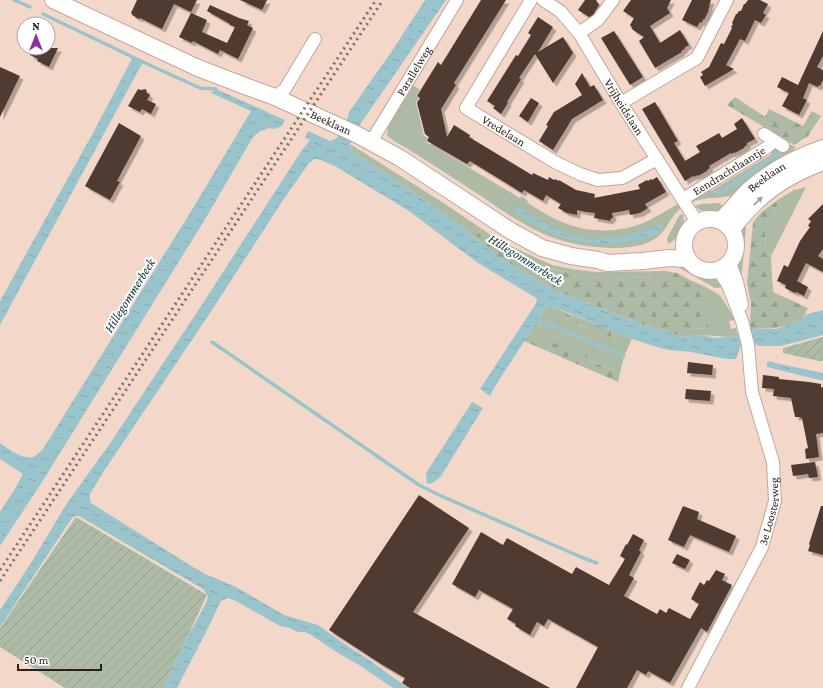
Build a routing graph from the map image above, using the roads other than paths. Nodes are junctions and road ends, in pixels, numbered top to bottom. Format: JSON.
{"nodes":[{"id":1,"x":53,"y":0,"type":"edge"},
{"id":2,"x":457,"y":0,"type":"edge"},
{"id":3,"x":531,"y":0,"type":"edge"},
{"id":4,"x":543,"y":0,"type":"edge"},
{"id":5,"x":613,"y":0,"type":"edge"},
{"id":6,"x":727,"y":0,"type":"edge"},
{"id":7,"x":579,"y":33,"type":"junction"},
{"id":8,"x":315,"y":39,"type":"dead end"},
{"id":9,"x":276,"y":96,"type":"junction"},
{"id":10,"x":621,"y":103,"type":"junction"},
{"id":11,"x":774,"y":140,"type":"dead end"},
{"id":12,"x":371,"y":142,"type":"junction"},
{"id":13,"x":823,"y":148,"type":"edge"},
{"id":14,"x":657,"y":159,"type":"junction"},
{"id":15,"x":823,"y":162,"type":"edge"},
{"id":16,"x":682,"y":199,"type":"junction"},
{"id":17,"x":697,"y":222,"type":"junction"},
{"id":18,"x":726,"y":225,"type":"junction"},
{"id":19,"x":684,"y":240,"type":"junction"},
{"id":20,"x":688,"y":259,"type":"junction"},
{"id":21,"x":598,"y":260,"type":"junction"},
{"id":22,"x":724,"y":266,"type":"junction"},
{"id":23,"x":688,"y":688,"type":"edge"}],
"edges":[{"from":1,"to":9,"type":"main road","name":"Beeklaan"},
{"from":2,"to":12,"type":"street","name":"Parallelweg"},
{"from":3,"to":14,"type":"street","name":"Vredelaan"},
{"from":4,"to":7,"type":"street","name":"Vrijheidslaan"},
{"from":5,"to":7,"type":"street"},
{"from":6,"to":10,"type":"street"},
{"from":7,"to":10,"type":"street","name":"Vrijheidslaan"},
{"from":8,"to":9,"type":"street"},
{"from":9,"to":12,"type":"main road","name":"Beeklaan"},
{"from":10,"to":14,"type":"street","name":"Vrijheidslaan"},
{"from":11,"to":16,"type":"street","name":"Eendrachtlaantje"},
{"from":12,"to":21,"type":"main road","name":"Beeklaan"},
{"from":13,"to":18,"type":"main road","name":"Beeklaan"},
{"from":14,"to":16,"type":"street","name":"Vrijheidslaan"},
{"from":18,"to":15,"type":"main road","name":"Beeklaan","one_way":true},
{"from":16,"to":17,"type":"street","name":"Vrijheidslaan"},
{"from":17,"to":18,"type":"main road"},
{"from":17,"to":19,"type":"main road"},
{"from":18,"to":22,"type":"main road"},
{"from":19,"to":20,"type":"main road"},
{"from":19,"to":21,"type":"main road","name":"Beeklaan"},
{"from":20,"to":21,"type":"main road","name":"Beeklaan"},
{"from":20,"to":22,"type":"main road"},
{"from":22,"to":23,"type":"street","name":"3e Loosterweg"}]}
